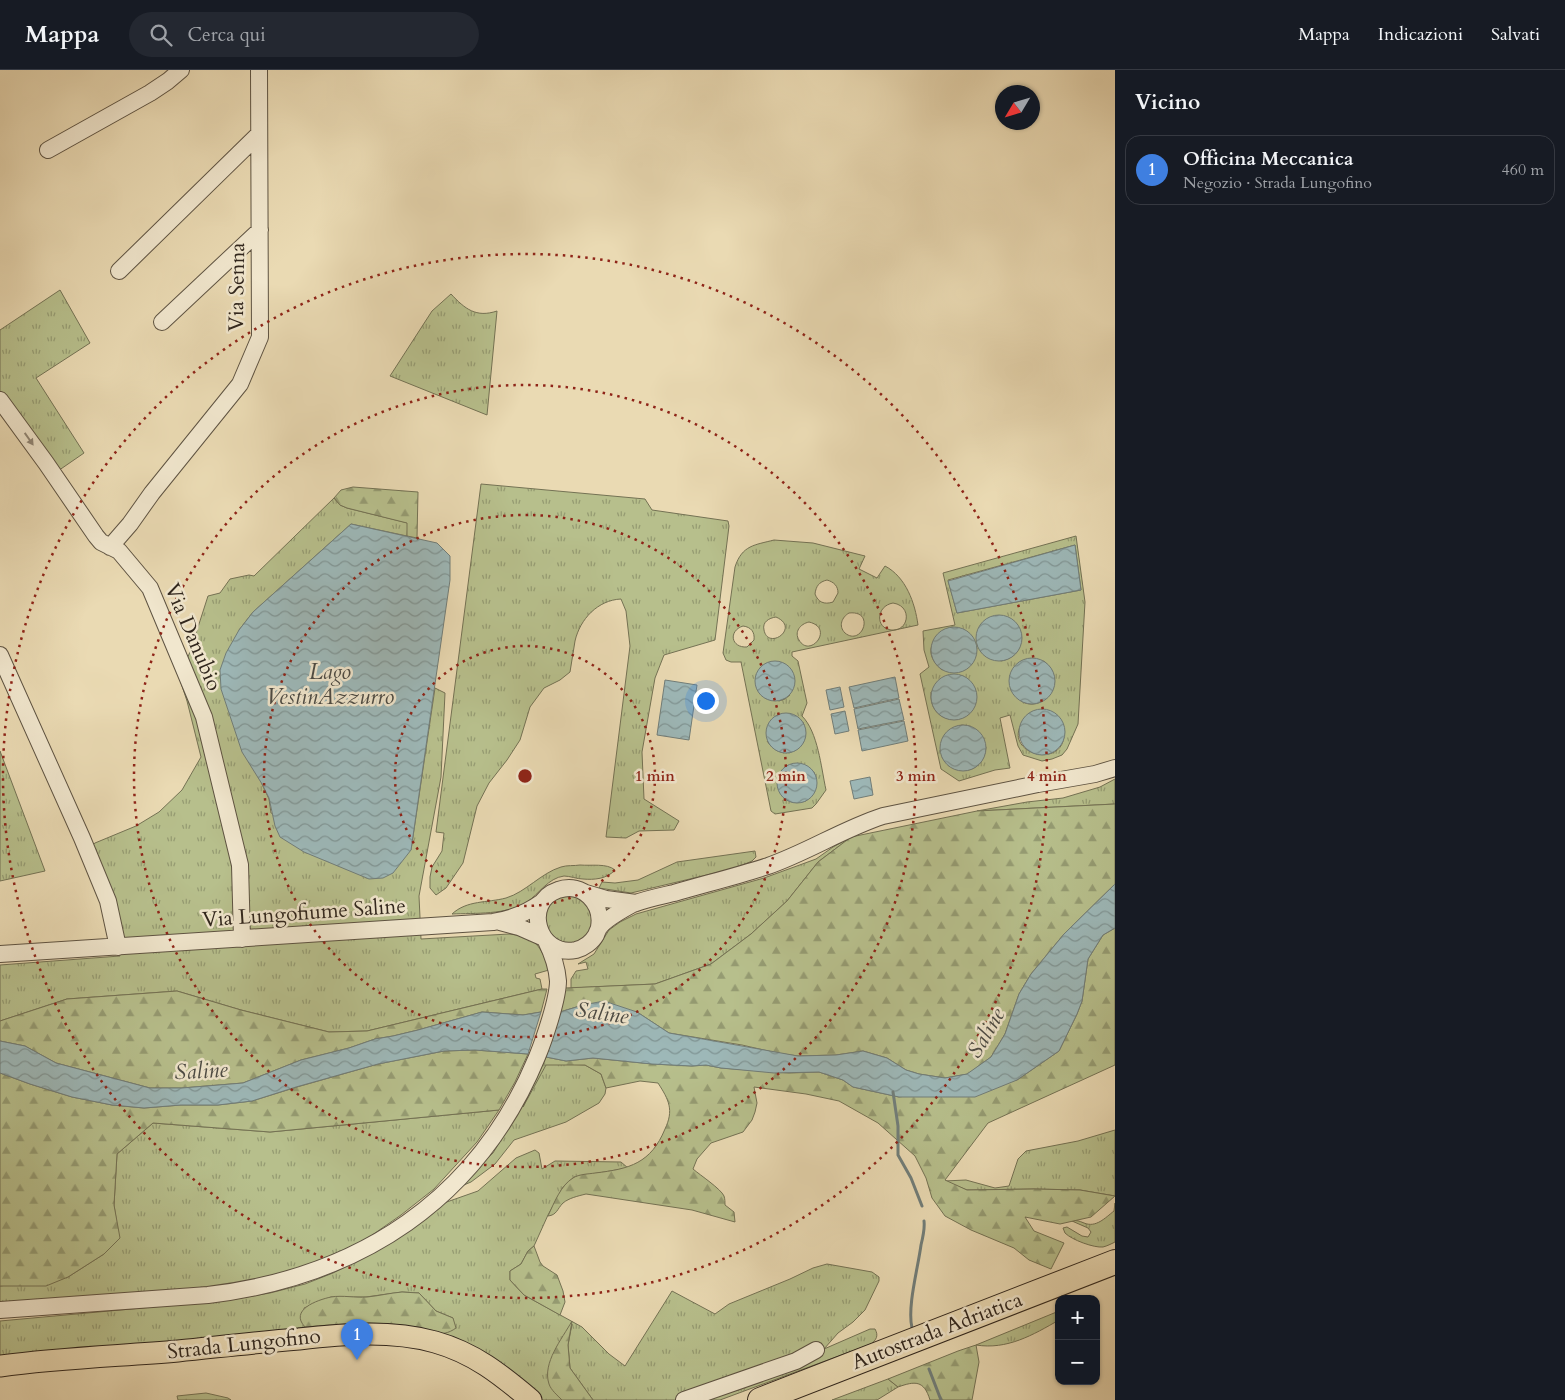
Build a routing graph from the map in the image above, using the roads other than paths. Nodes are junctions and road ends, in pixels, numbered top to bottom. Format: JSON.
{"nodes":[{"id":1,"x":181,"y":70,"type":"edge"},
{"id":2,"x":259,"y":70,"type":"edge"},
{"id":3,"x":259,"y":134,"type":"junction"},
{"id":4,"x":48,"y":150,"type":"dead end"},
{"id":5,"x":260,"y":230,"type":"junction"},
{"id":6,"x":119,"y":271,"type":"dead end"},
{"id":7,"x":162,"y":322,"type":"dead end"},
{"id":8,"x":0,"y":400,"type":"edge"},
{"id":9,"x":110,"y":547,"type":"junction"},
{"id":10,"x":0,"y":655,"type":"edge"},
{"id":11,"x":1115,"y":768,"type":"edge"},
{"id":12,"x":586,"y":893,"type":"junction"},
{"id":13,"x":542,"y":902,"type":"junction"},
{"id":14,"x":636,"y":903,"type":"junction"},
{"id":15,"x":493,"y":922,"type":"junction"},
{"id":16,"x":599,"y":927,"type":"junction"},
{"id":17,"x":242,"y":939,"type":"junction"},
{"id":18,"x":545,"y":940,"type":"junction"},
{"id":19,"x":118,"y":947,"type":"junction"},
{"id":20,"x":581,"y":948,"type":"junction"},
{"id":21,"x":0,"y":954,"type":"edge"},
{"id":22,"x":559,"y":977,"type":"junction"},
{"id":23,"x":1115,"y":1262,"type":"edge"},
{"id":24,"x":1115,"y":1277,"type":"edge"},
{"id":25,"x":1069,"y":1295,"type":"edge"},
{"id":26,"x":1055,"y":1300,"type":"edge"},
{"id":27,"x":0,"y":1310,"type":"edge"},
{"id":28,"x":969,"y":1326,"type":"junction"},
{"id":29,"x":816,"y":1350,"type":"dead end"},
{"id":30,"x":877,"y":1362,"type":"junction"},
{"id":31,"x":0,"y":1366,"type":"edge"},
{"id":32,"x":531,"y":1400,"type":"edge"},
{"id":33,"x":684,"y":1400,"type":"edge"},
{"id":34,"x":760,"y":1400,"type":"edge"},
{"id":35,"x":800,"y":1400,"type":"edge"}],
"edges":[{"from":1,"to":4,"type":"street"},
{"from":2,"to":3,"type":"street","name":"Via Senna"},
{"from":3,"to":5,"type":"street","name":"Via Senna"},
{"from":3,"to":6,"type":"street"},
{"from":5,"to":7,"type":"street"},
{"from":5,"to":9,"type":"street","name":"Via Senna"},
{"from":8,"to":9,"type":"street","name":"Via Danubio","one_way":true},
{"from":9,"to":17,"type":"street","name":"Via Danubio"},
{"from":10,"to":19,"type":"street"},
{"from":11,"to":14,"type":"street"},
{"from":12,"to":13,"type":"street"},
{"from":12,"to":14,"type":"street"},
{"from":12,"to":16,"type":"street"},
{"from":13,"to":15,"type":"street","name":"Via Lungofiume Saline"},
{"from":13,"to":18,"type":"street"},
{"from":14,"to":16,"type":"street"},
{"from":15,"to":17,"type":"street","name":"Via Lungofiume Saline"},
{"from":15,"to":18,"type":"street","name":"Via Lungofiume Saline"},
{"from":16,"to":20,"type":"street"},
{"from":17,"to":19,"type":"street","name":"Via Lungofiume Saline"},
{"from":18,"to":20,"type":"street"},
{"from":18,"to":22,"type":"street"},
{"from":19,"to":21,"type":"street","name":"Via Lungofiume Saline"},
{"from":20,"to":22,"type":"street"},
{"from":22,"to":27,"type":"street"},
{"from":23,"to":28,"type":"highway","name":"Autostrada Adriatica"},
{"from":24,"to":25,"type":"highway","name":"Autostrada Adriatica"},
{"from":26,"to":28,"type":"highway","name":"Autostrada Adriatica"},
{"from":28,"to":30,"type":"highway","name":"Autostrada Adriatica"},
{"from":29,"to":33,"type":"street"},
{"from":30,"to":34,"type":"highway","name":"Autostrada Adriatica"},
{"from":30,"to":35,"type":"highway","name":"Autostrada Adriatica"},
{"from":31,"to":32,"type":"main road","name":"Strada Lungofino"}]}
